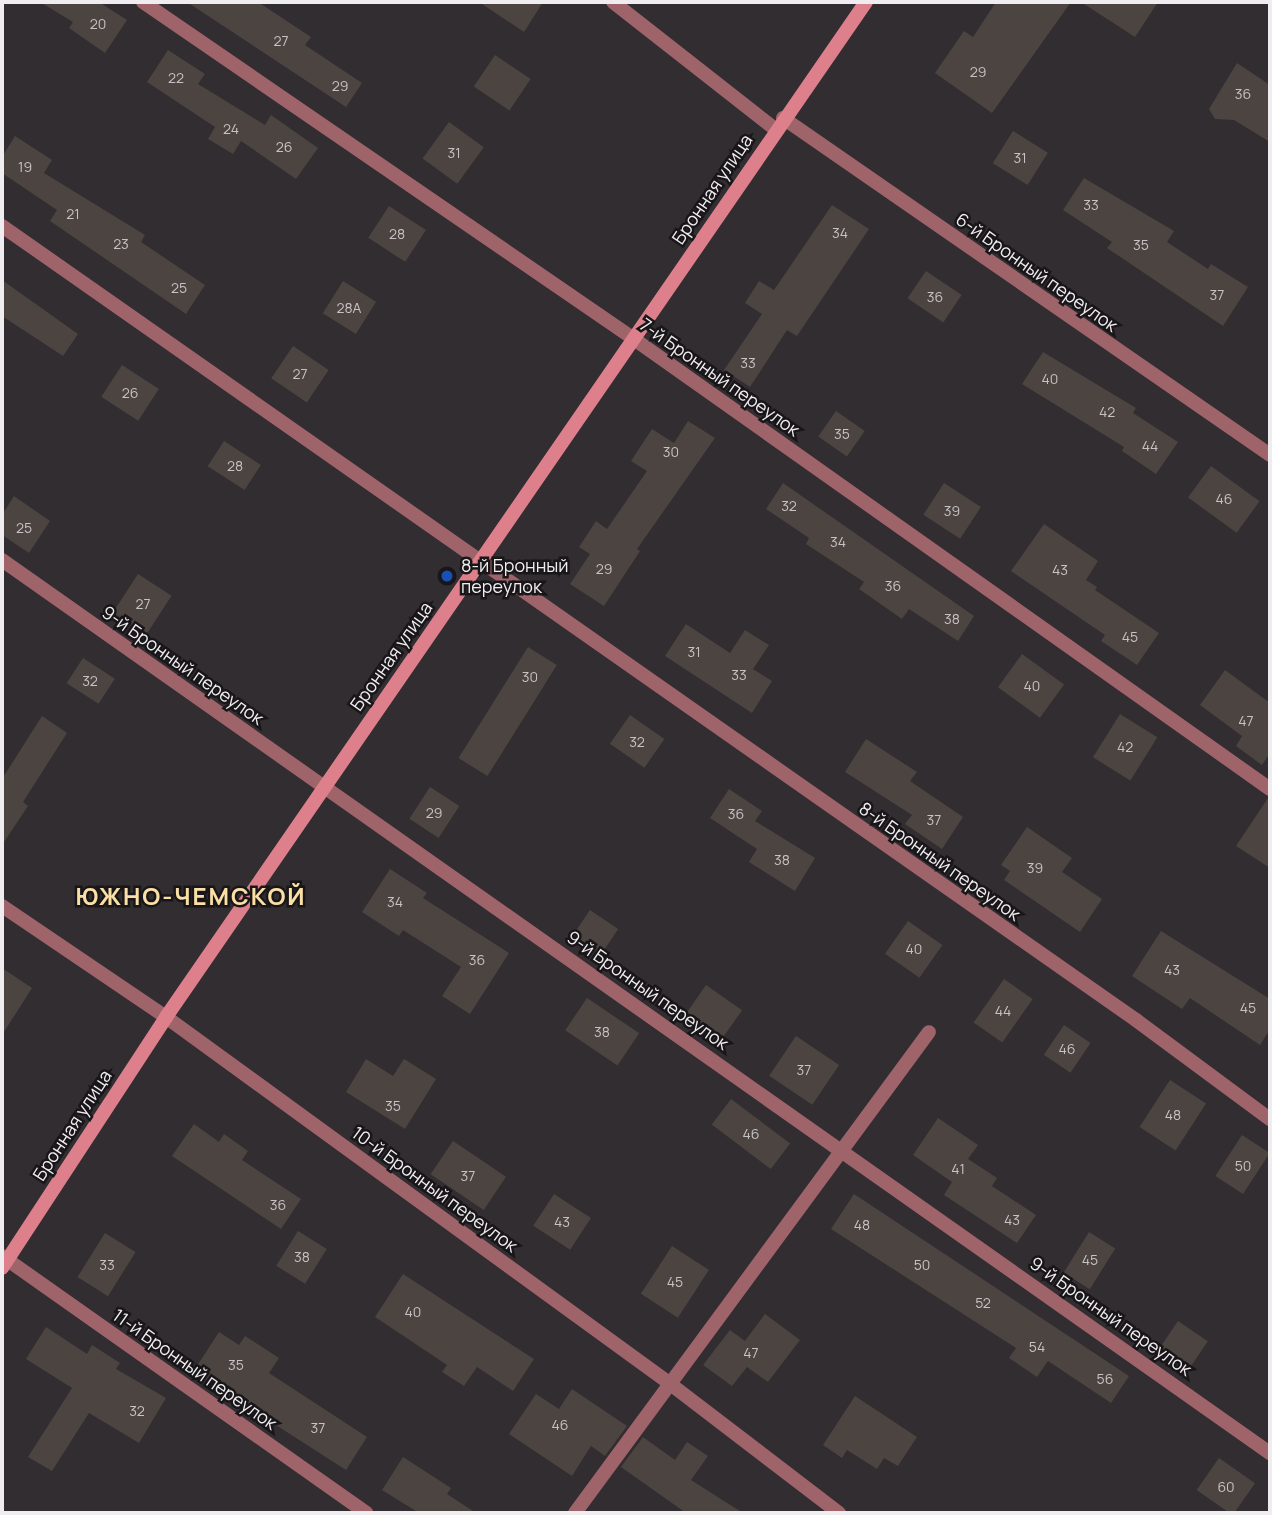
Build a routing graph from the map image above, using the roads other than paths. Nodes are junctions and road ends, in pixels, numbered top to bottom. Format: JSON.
{"nodes":[{"id":1,"x":143,"y":2,"type":"edge"},
{"id":2,"x":613,"y":2,"type":"edge"},
{"id":3,"x":866,"y":2,"type":"edge"},
{"id":4,"x":779,"y":124,"type":"junction"},
{"id":5,"x":2,"y":226,"type":"edge"},
{"id":6,"x":634,"y":339,"type":"junction"},
{"id":7,"x":1270,"y":455,"type":"edge"},
{"id":8,"x":2,"y":560,"type":"edge"},
{"id":9,"x":481,"y":560,"type":"junction"},
{"id":10,"x":323,"y":788,"type":"junction"},
{"id":11,"x":1270,"y":789,"type":"edge"},
{"id":12,"x":2,"y":906,"type":"edge"},
{"id":13,"x":166,"y":1017,"type":"junction"},
{"id":14,"x":929,"y":1032,"type":"dead end"},
{"id":15,"x":1270,"y":1119,"type":"edge"},
{"id":16,"x":843,"y":1148,"type":"junction"},
{"id":17,"x":4,"y":1261,"type":"edge"},
{"id":18,"x":669,"y":1383,"type":"junction"},
{"id":19,"x":1270,"y":1453,"type":"edge"},
{"id":20,"x":366,"y":1513,"type":"edge"},
{"id":21,"x":575,"y":1513,"type":"edge"},
{"id":22,"x":839,"y":1513,"type":"edge"}],
"edges":[{"from":1,"to":6,"type":"street","name":"7-й Бронный переулок"},
{"from":2,"to":4,"type":"street","name":"6-й Бронный переулок"},
{"from":3,"to":4,"type":"street","name":"Бронная улица"},
{"from":4,"to":6,"type":"street","name":"Бронная улица"},
{"from":4,"to":7,"type":"street","name":"6-й Бронный переулок"},
{"from":5,"to":9,"type":"street","name":"8-й Бронный переулок"},
{"from":6,"to":9,"type":"street","name":"Бронная улица"},
{"from":6,"to":11,"type":"street","name":"7-й Бронный переулок"},
{"from":8,"to":10,"type":"street","name":"9-й Бронный переулок"},
{"from":9,"to":10,"type":"street","name":"Бронная улица"},
{"from":9,"to":15,"type":"street","name":"8-й Бронный переулок"},
{"from":10,"to":13,"type":"street","name":"Бронная улица"},
{"from":10,"to":16,"type":"street","name":"9-й Бронный переулок"},
{"from":12,"to":13,"type":"street","name":"10-й Бронный переулок"},
{"from":13,"to":17,"type":"street","name":"Бронная улица"},
{"from":13,"to":18,"type":"street","name":"10-й Бронный переулок"},
{"from":14,"to":16,"type":"street"},
{"from":16,"to":18,"type":"street"},
{"from":16,"to":19,"type":"street","name":"9-й Бронный переулок"},
{"from":17,"to":20,"type":"street","name":"11-й Бронный переулок"},
{"from":18,"to":21,"type":"street"},
{"from":18,"to":22,"type":"street","name":"10-й Бронный переулок"}]}
